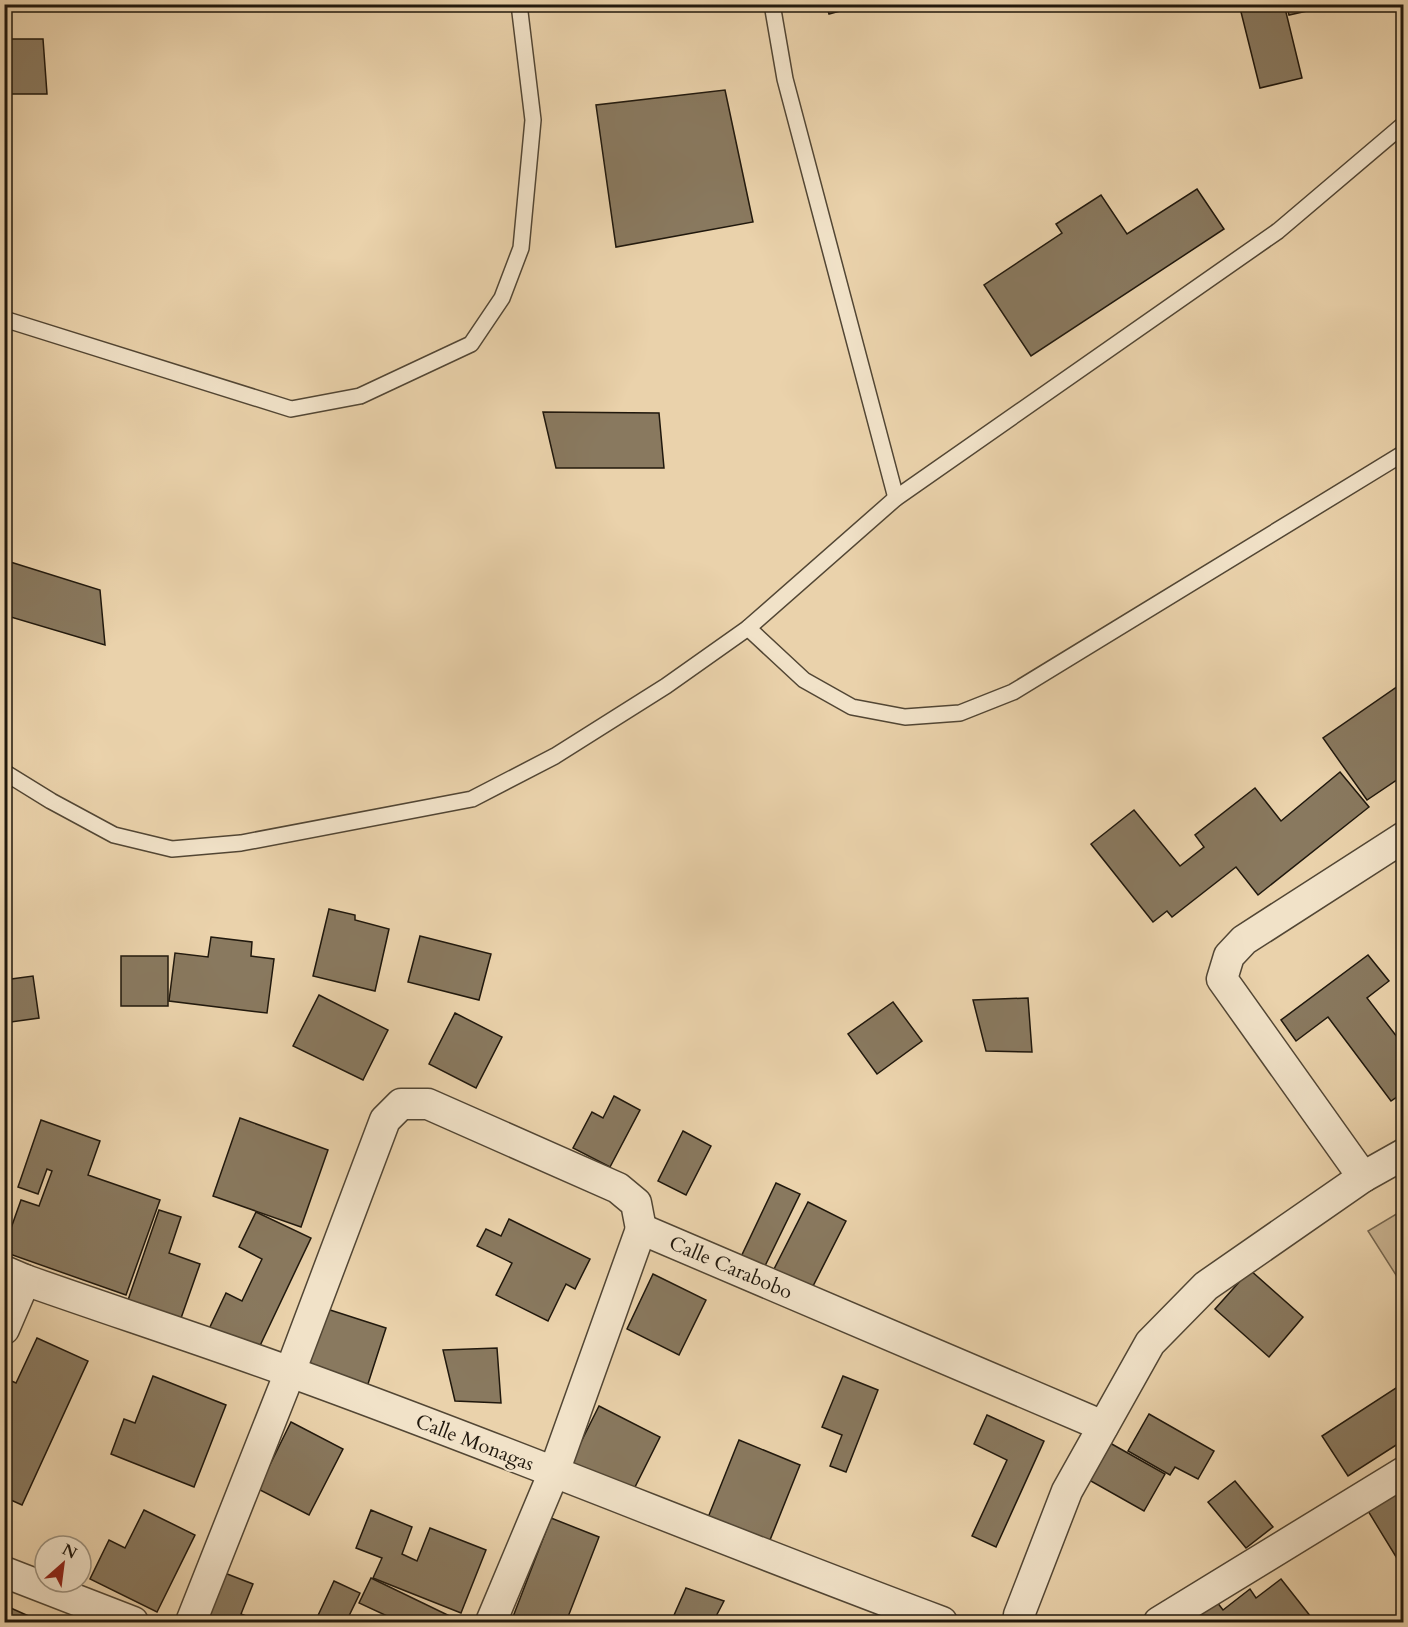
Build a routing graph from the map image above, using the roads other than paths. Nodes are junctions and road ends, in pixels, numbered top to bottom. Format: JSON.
{"nodes":[{"id":1,"x":519,"y":4,"type":"edge"},
{"id":2,"x":772,"y":4,"type":"edge"},
{"id":3,"x":1404,"y":124,"type":"edge"},
{"id":4,"x":4,"y":319,"type":"edge"},
{"id":5,"x":1404,"y":453,"type":"edge"},
{"id":6,"x":896,"y":498,"type":"junction"},
{"id":7,"x":747,"y":628,"type":"junction"},
{"id":8,"x":4,"y":772,"type":"edge"},
{"id":9,"x":1404,"y":837,"type":"edge"},
{"id":10,"x":1404,"y":1154,"type":"edge"},
{"id":11,"x":1363,"y":1177,"type":"junction"},
{"id":12,"x":641,"y":1229,"type":"junction"},
{"id":13,"x":15,"y":1276,"type":"edge"},
{"id":14,"x":4,"y":1329,"type":"edge"},
{"id":15,"x":290,"y":1372,"type":"junction"},
{"id":16,"x":1103,"y":1426,"type":"junction"},
{"id":17,"x":554,"y":1472,"type":"junction"},
{"id":18,"x":1404,"y":1472,"type":"edge"},
{"id":19,"x":4,"y":1572,"type":"edge"},
{"id":20,"x":134,"y":1623,"type":"edge"},
{"id":21,"x":191,"y":1623,"type":"edge"},
{"id":22,"x":491,"y":1623,"type":"edge"},
{"id":23,"x":942,"y":1623,"type":"edge"},
{"id":24,"x":1018,"y":1623,"type":"edge"},
{"id":25,"x":1159,"y":1623,"type":"edge"}],
"edges":[{"from":1,"to":4,"type":"lane"},
{"from":2,"to":6,"type":"lane"},
{"from":3,"to":6,"type":"lane"},
{"from":5,"to":7,"type":"lane"},
{"from":6,"to":7,"type":"lane"},
{"from":7,"to":8,"type":"lane"},
{"from":9,"to":11,"type":"street"},
{"from":10,"to":11,"type":"street"},
{"from":11,"to":16,"type":"street"},
{"from":12,"to":15,"type":"street"},
{"from":12,"to":16,"type":"street","name":"Calle Carabobo"},
{"from":12,"to":17,"type":"street"},
{"from":13,"to":14,"type":"street"},
{"from":13,"to":15,"type":"street","name":"Calle Monagas"},
{"from":15,"to":17,"type":"street","name":"Calle Monagas"},
{"from":15,"to":21,"type":"street"},
{"from":16,"to":24,"type":"street"},
{"from":17,"to":22,"type":"street"},
{"from":17,"to":23,"type":"street","name":"Calle Monagas"},
{"from":18,"to":25,"type":"street"},
{"from":19,"to":20,"type":"street"}]}
